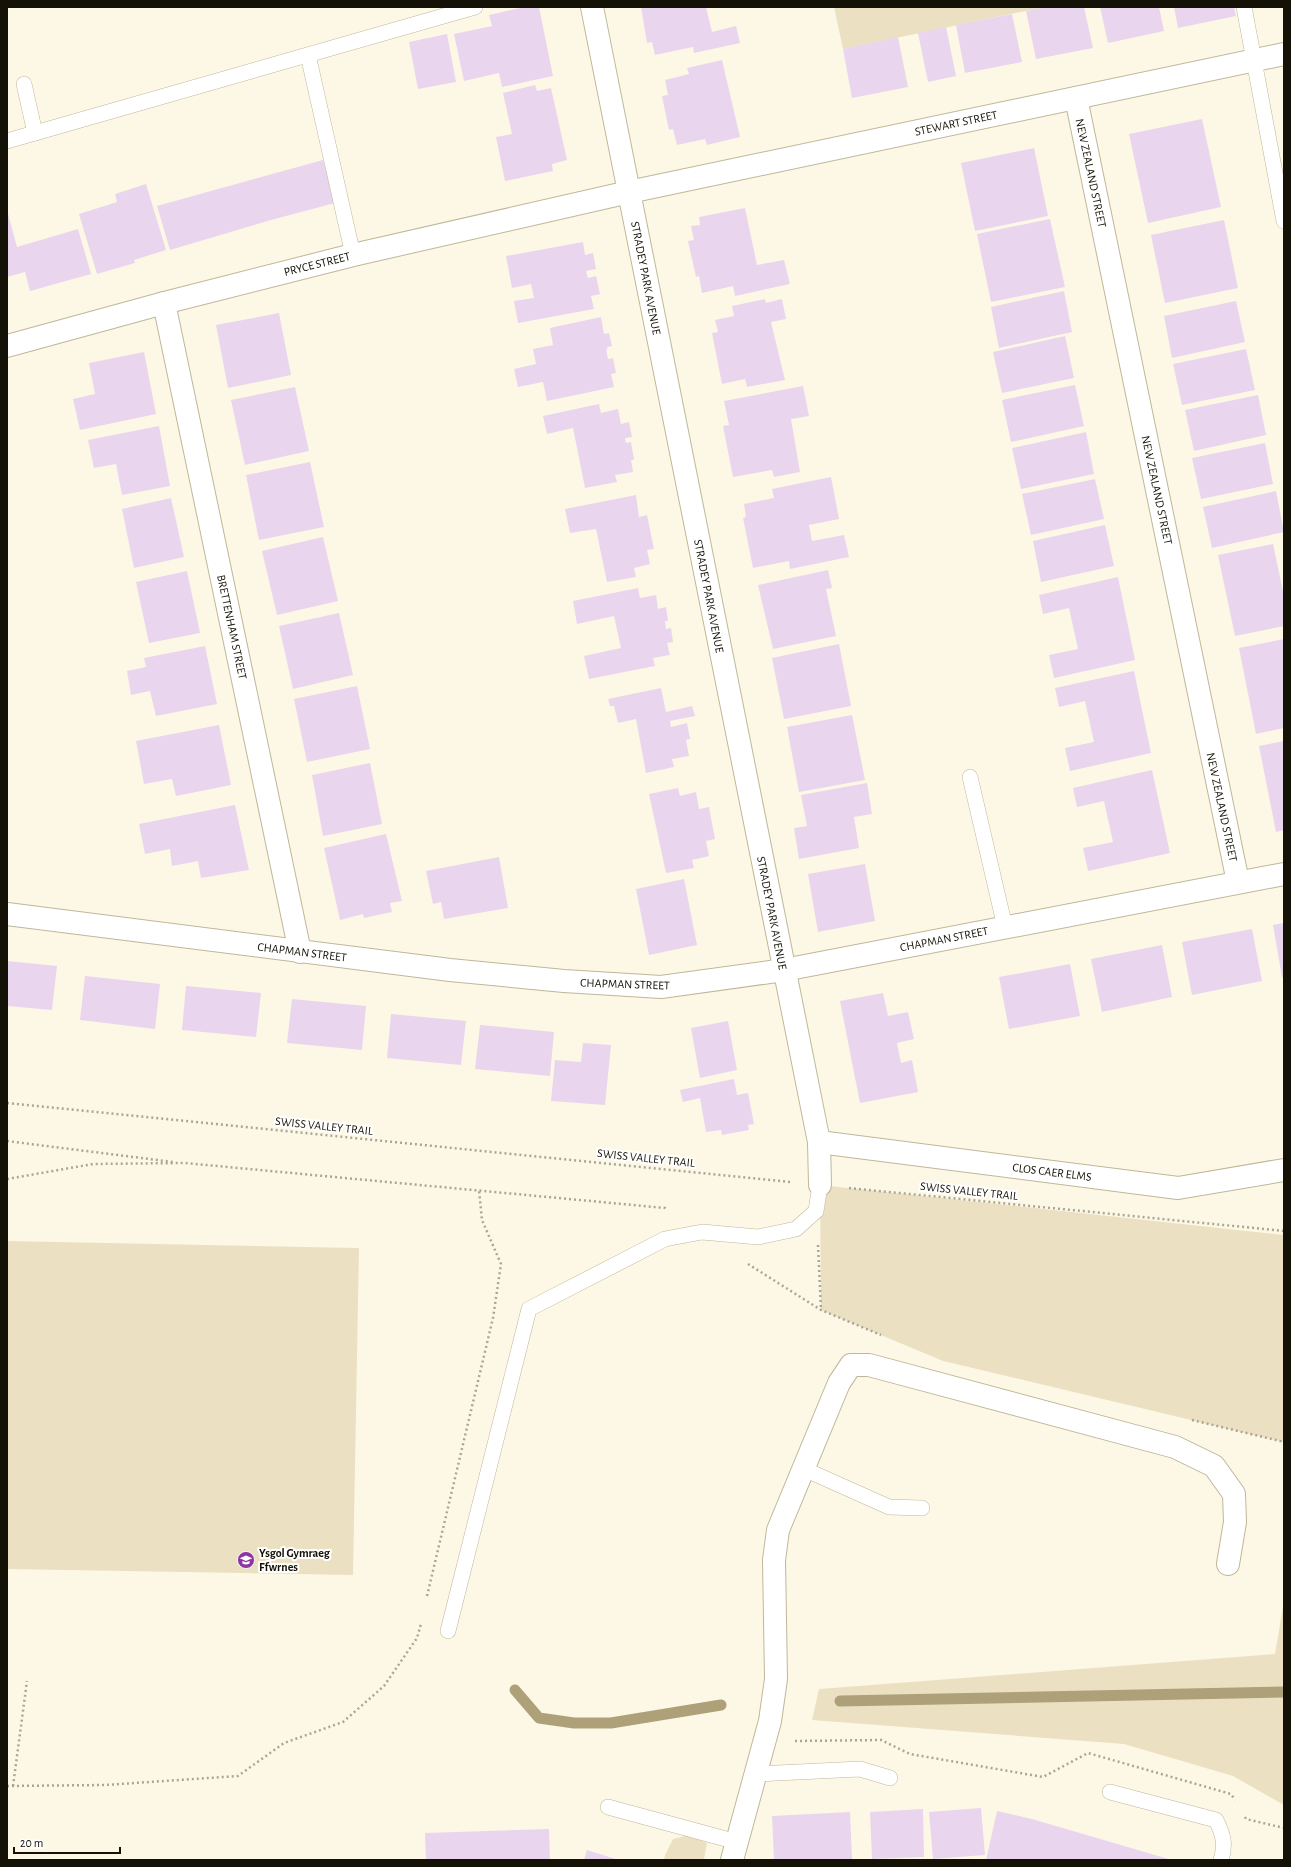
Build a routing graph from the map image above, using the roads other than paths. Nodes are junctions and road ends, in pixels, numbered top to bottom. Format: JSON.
{"nodes":[{"id":1,"x":475,"y":7,"type":"edge"},
{"id":2,"x":592,"y":7,"type":"edge"},
{"id":3,"x":1244,"y":7,"type":"edge"},
{"id":4,"x":1284,"y":54,"type":"edge"},
{"id":5,"x":308,"y":55,"type":"junction"},
{"id":6,"x":1254,"y":60,"type":"junction"},
{"id":7,"x":24,"y":84,"type":"dead end"},
{"id":8,"x":1076,"y":98,"type":"junction"},
{"id":9,"x":35,"y":133,"type":"junction"},
{"id":10,"x":7,"y":141,"type":"edge"},
{"id":11,"x":628,"y":192,"type":"junction"},
{"id":12,"x":1284,"y":221,"type":"edge"},
{"id":13,"x":353,"y":255,"type":"junction"},
{"id":14,"x":164,"y":303,"type":"junction"},
{"id":15,"x":7,"y":346,"type":"edge"},
{"id":16,"x":970,"y":777,"type":"dead end"},
{"id":17,"x":1284,"y":874,"type":"edge"},
{"id":18,"x":1238,"y":882,"type":"junction"},
{"id":19,"x":7,"y":914,"type":"edge"},
{"id":20,"x":1005,"y":928,"type":"junction"},
{"id":21,"x":300,"y":952,"type":"junction"},
{"id":22,"x":784,"y":970,"type":"junction"},
{"id":23,"x":819,"y":1142,"type":"junction"},
{"id":24,"x":1284,"y":1170,"type":"edge"},
{"id":25,"x":820,"y":1185,"type":"joint"},
{"id":26,"x":804,"y":1469,"type":"junction"},
{"id":27,"x":922,"y":1508,"type":"dead end"},
{"id":28,"x":1228,"y":1564,"type":"dead end"},
{"id":29,"x":448,"y":1631,"type":"dead end"},
{"id":30,"x":756,"y":1774,"type":"junction"},
{"id":31,"x":890,"y":1778,"type":"dead end"},
{"id":32,"x":1110,"y":1792,"type":"dead end"},
{"id":33,"x":608,"y":1807,"type":"dead end"},
{"id":34,"x":735,"y":1851,"type":"edge"},
{"id":35,"x":1221,"y":1860,"type":"edge"}],
"edges":[{"from":1,"to":5,"type":"lane"},
{"from":2,"to":11,"type":"street","name":"STRADEY PARK AVENUE"},
{"from":3,"to":6,"type":"lane"},
{"from":4,"to":6,"type":"street","name":"STEWART STREET"},
{"from":5,"to":9,"type":"lane"},
{"from":5,"to":13,"type":"lane"},
{"from":6,"to":8,"type":"street","name":"STEWART STREET"},
{"from":6,"to":12,"type":"lane"},
{"from":7,"to":9,"type":"lane"},
{"from":8,"to":11,"type":"street","name":"STEWART STREET"},
{"from":8,"to":18,"type":"street","name":"NEW ZEALAND STREET"},
{"from":9,"to":10,"type":"lane"},
{"from":11,"to":13,"type":"street","name":"PRYCE STREET"},
{"from":11,"to":22,"type":"street","name":"STRADEY PARK AVENUE"},
{"from":13,"to":14,"type":"street","name":"PRYCE STREET"},
{"from":14,"to":15,"type":"street","name":"PRYCE STREET"},
{"from":14,"to":21,"type":"street","name":"BRETTENHAM STREET"},
{"from":16,"to":20,"type":"lane"},
{"from":17,"to":18,"type":"street","name":"CHAPMAN STREET"},
{"from":18,"to":20,"type":"street","name":"CHAPMAN STREET"},
{"from":19,"to":21,"type":"street","name":"CHAPMAN STREET"},
{"from":20,"to":22,"type":"street","name":"CHAPMAN STREET"},
{"from":21,"to":22,"type":"street","name":"CHAPMAN STREET"},
{"from":22,"to":23,"type":"street","name":"STRADEY PARK AVENUE"},
{"from":23,"to":24,"type":"street","name":"CLOS CAER ELMS"},
{"from":23,"to":25,"type":"street","name":"STRADEY PARK AVENUE"},
{"from":25,"to":29,"type":"lane"},
{"from":26,"to":27,"type":"lane"},
{"from":26,"to":28,"type":"street"},
{"from":26,"to":30,"type":"street"},
{"from":30,"to":31,"type":"lane"},
{"from":30,"to":34,"type":"street"},
{"from":32,"to":35,"type":"lane"},
{"from":33,"to":34,"type":"lane"}]}
